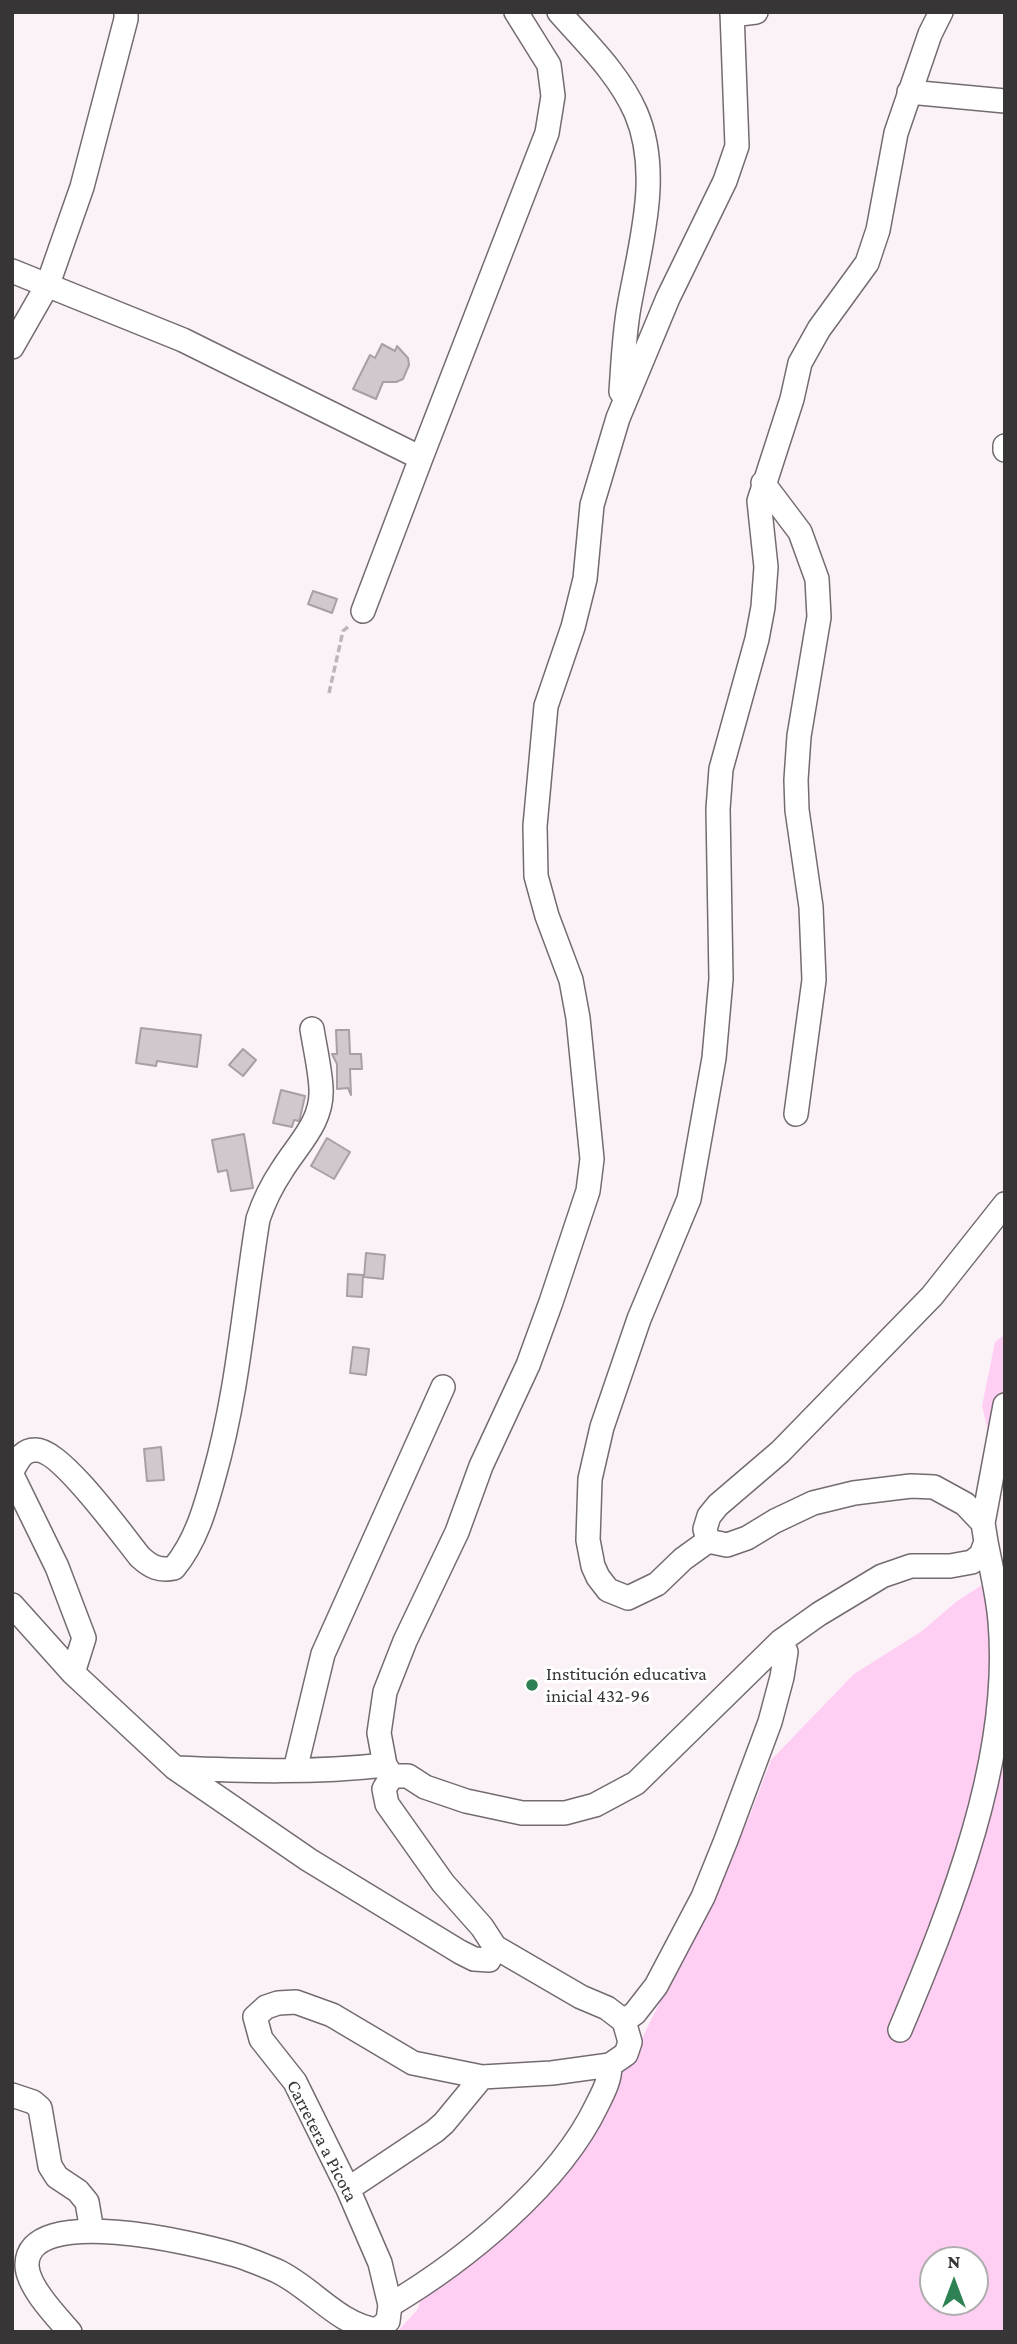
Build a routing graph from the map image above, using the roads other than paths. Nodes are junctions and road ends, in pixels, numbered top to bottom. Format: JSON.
{"nodes":[{"id":1,"x":125,"y":12,"type":"edge"},
{"id":2,"x":516,"y":12,"type":"edge"},
{"id":3,"x":559,"y":12,"type":"edge"},
{"id":4,"x":756,"y":12,"type":"edge"},
{"id":5,"x":941,"y":12,"type":"edge"},
{"id":6,"x":732,"y":14,"type":"edge"},
{"id":7,"x":909,"y":92,"type":"junction"},
{"id":8,"x":1005,"y":101,"type":"edge"},
{"id":9,"x":12,"y":271,"type":"edge"},
{"id":10,"x":48,"y":284,"type":"junction"},
{"id":11,"x":12,"y":347,"type":"edge"},
{"id":12,"x":618,"y":418,"type":"junction"},
{"id":13,"x":421,"y":458,"type":"junction"},
{"id":14,"x":763,"y":483,"type":"junction"},
{"id":15,"x":363,"y":611,"type":"road end"},
{"id":16,"x":312,"y":1029,"type":"dead end"},
{"id":17,"x":796,"y":1114,"type":"dead end"},
{"id":18,"x":1005,"y":1204,"type":"edge"},
{"id":19,"x":443,"y":1387,"type":"dead end"},
{"id":20,"x":1005,"y":1405,"type":"edge"},
{"id":21,"x":12,"y":1473,"type":"edge"},
{"id":22,"x":984,"y":1533,"type":"junction"},
{"id":23,"x":708,"y":1541,"type":"junction"},
{"id":24,"x":12,"y":1605,"type":"edge"},
{"id":25,"x":1002,"y":1619,"type":"edge"},
{"id":26,"x":781,"y":1641,"type":"junction"},
{"id":27,"x":73,"y":1673,"type":"junction"},
{"id":28,"x":1001,"y":1718,"type":"edge"},
{"id":29,"x":175,"y":1768,"type":"junction"},
{"id":30,"x":295,"y":1770,"type":"junction"},
{"id":31,"x":388,"y":1770,"type":"junction"},
{"id":32,"x":495,"y":1947,"type":"junction"},
{"id":33,"x":624,"y":2021,"type":"junction"},
{"id":34,"x":900,"y":2030,"type":"dead end"},
{"id":35,"x":610,"y":2065,"type":"junction"},
{"id":36,"x":482,"y":2077,"type":"junction"},
{"id":37,"x":12,"y":2095,"type":"edge"},
{"id":38,"x":348,"y":2189,"type":"junction"},
{"id":39,"x":93,"y":2231,"type":"junction"},
{"id":40,"x":390,"y":2305,"type":"junction"},
{"id":41,"x":376,"y":2331,"type":"edge"},
{"id":42,"x":70,"y":2332,"type":"edge"}],
"edges":[{"from":1,"to":10,"type":"street"},
{"from":2,"to":13,"type":"street"},
{"from":3,"to":12,"type":"street"},
{"from":4,"to":6,"type":"street"},
{"from":5,"to":7,"type":"street"},
{"from":6,"to":12,"type":"street"},
{"from":7,"to":8,"type":"street"},
{"from":7,"to":14,"type":"street"},
{"from":9,"to":10,"type":"street"},
{"from":10,"to":11,"type":"street"},
{"from":10,"to":13,"type":"street"},
{"from":12,"to":31,"type":"street"},
{"from":13,"to":15,"type":"street"},
{"from":14,"to":17,"type":"street"},
{"from":14,"to":23,"type":"street"},
{"from":16,"to":21,"type":"street"},
{"from":18,"to":23,"type":"street"},
{"from":19,"to":30,"type":"street"},
{"from":20,"to":22,"type":"street"},
{"from":21,"to":27,"type":"street"},
{"from":22,"to":23,"type":"street"},
{"from":22,"to":25,"type":"street"},
{"from":22,"to":26,"type":"street"},
{"from":24,"to":27,"type":"street"},
{"from":25,"to":28,"type":"street"},
{"from":26,"to":31,"type":"street"},
{"from":26,"to":33,"type":"street"},
{"from":27,"to":29,"type":"street"},
{"from":28,"to":34,"type":"street"},
{"from":29,"to":30,"type":"street"},
{"from":29,"to":32,"type":"street"},
{"from":30,"to":31,"type":"street"},
{"from":31,"to":32,"type":"street"},
{"from":32,"to":33,"type":"street"},
{"from":33,"to":35,"type":"street"},
{"from":35,"to":36,"type":"street","name":"Carretera a Picota"},
{"from":35,"to":40,"type":"street"},
{"from":36,"to":38,"type":"street"},
{"from":36,"to":38,"type":"street","name":"Carretera a Picota"},
{"from":37,"to":39,"type":"street"},
{"from":38,"to":40,"type":"street","name":"Carretera a Picota"},
{"from":39,"to":41,"type":"street"},
{"from":39,"to":42,"type":"street"},
{"from":40,"to":41,"type":"street"}]}
